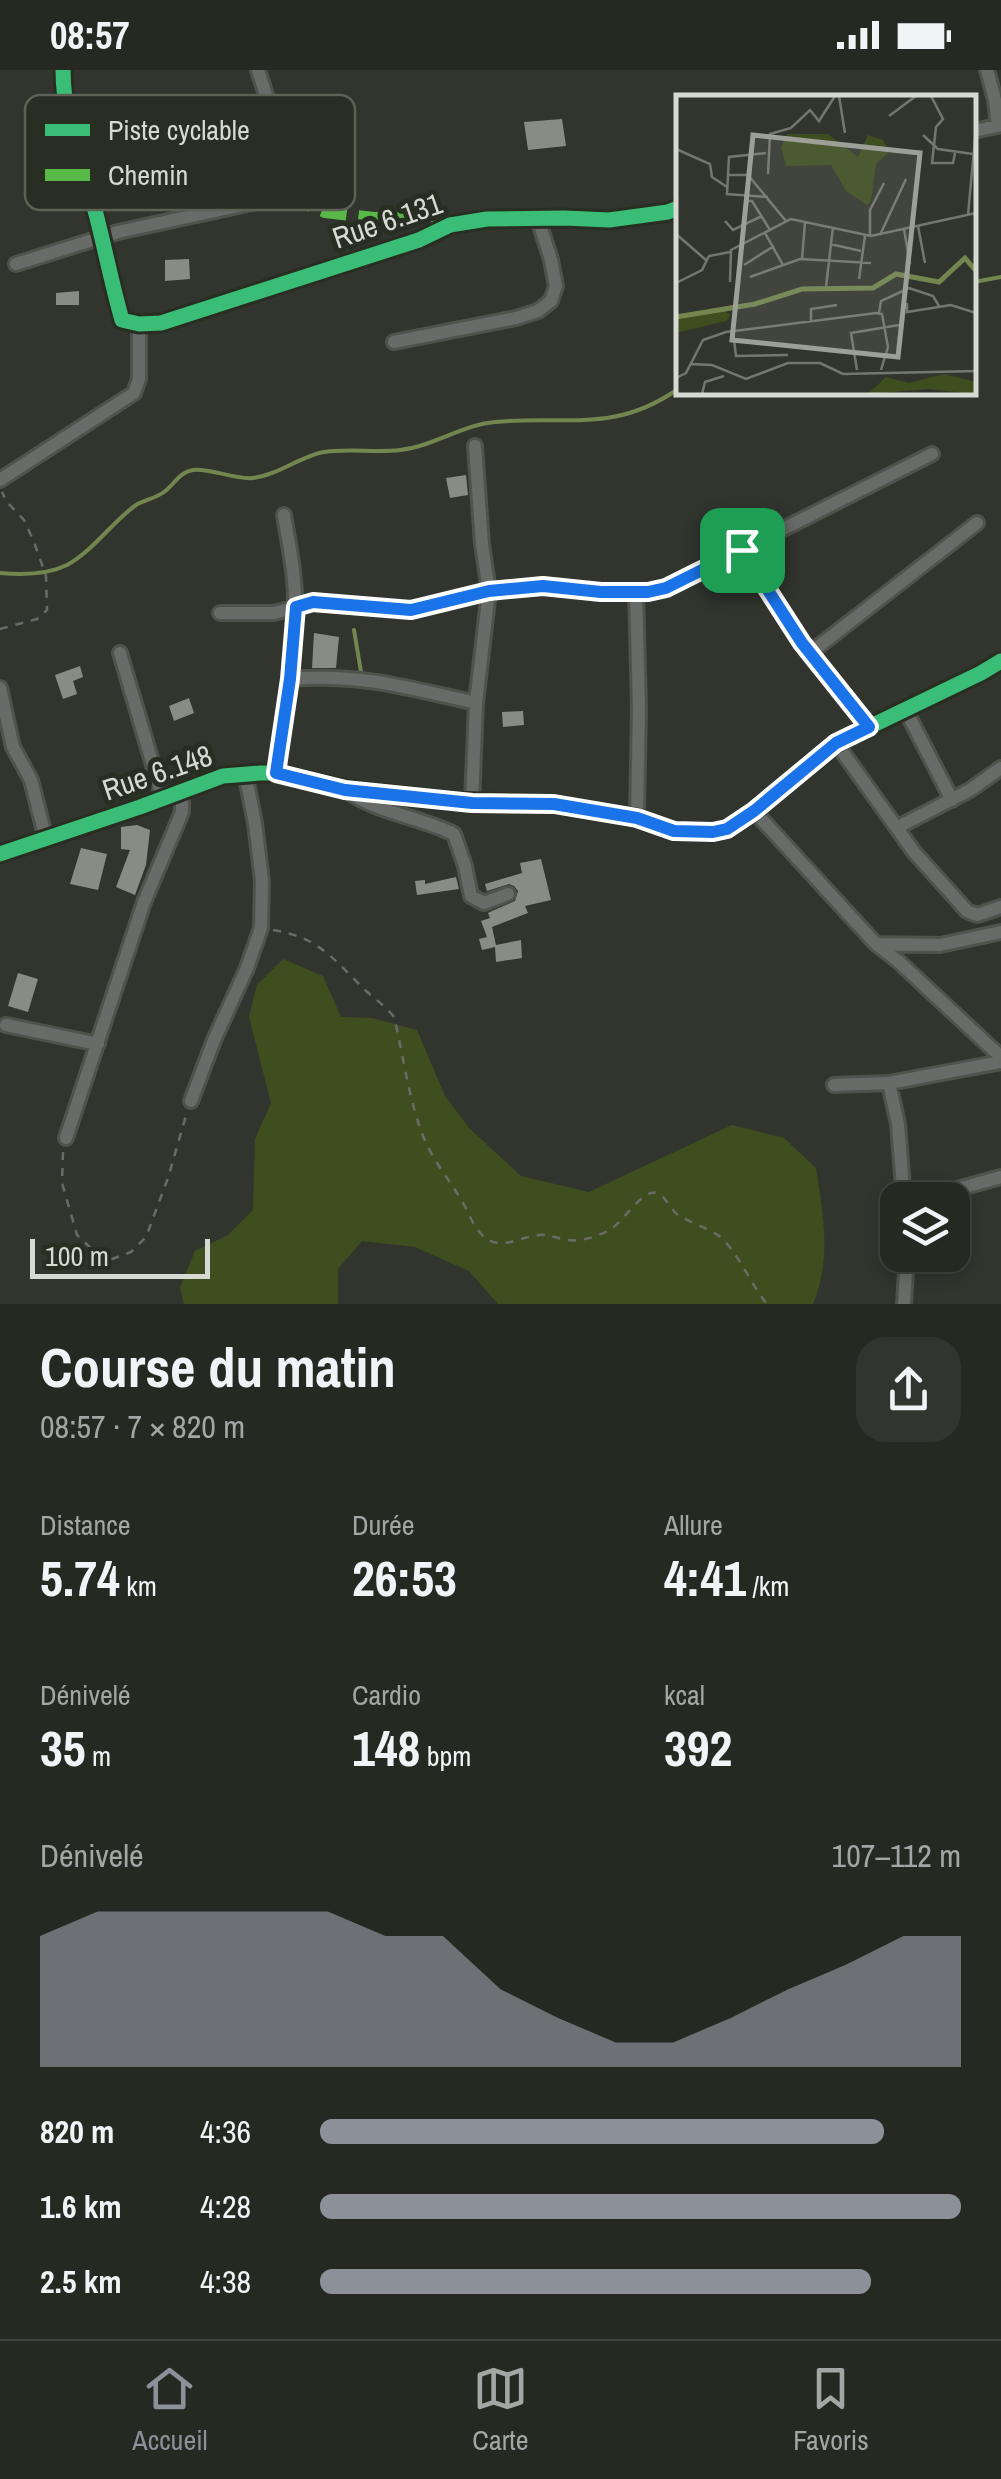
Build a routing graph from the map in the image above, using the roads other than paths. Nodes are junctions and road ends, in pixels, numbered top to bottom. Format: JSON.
{"nodes":[{"id":1,"x":63,"y":70,"type":"edge"},
{"id":2,"x":258,"y":70,"type":"edge"},
{"id":3,"x":987,"y":70,"type":"edge"},
{"id":4,"x":65,"y":95,"type":"edge"},
{"id":5,"x":266,"y":95,"type":"edge"},
{"id":6,"x":1000,"y":125,"type":"edge"},
{"id":7,"x":676,"y":209,"type":"edge"},
{"id":8,"x":93,"y":210,"type":"edge"},
{"id":9,"x":222,"y":210,"type":"edge"},
{"id":10,"x":538,"y":219,"type":"junction"},
{"id":11,"x":101,"y":237,"type":"junction"},
{"id":12,"x":16,"y":264,"type":"dead end"},
{"id":13,"x":140,"y":324,"type":"junction"},
{"id":14,"x":394,"y":342,"type":"dead end"},
{"id":15,"x":475,"y":446,"type":"dead end"},
{"id":16,"x":932,"y":454,"type":"dead end"},
{"id":17,"x":0,"y":483,"type":"edge"},
{"id":18,"x":284,"y":514,"type":"dead end"},
{"id":19,"x":976,"y":523,"type":"dead end"},
{"id":20,"x":742,"y":550,"type":"junction"},
{"id":21,"x":489,"y":591,"type":"junction"},
{"id":22,"x":636,"y":592,"type":"junction"},
{"id":23,"x":296,"y":607,"type":"junction"},
{"id":24,"x":220,"y":613,"type":"dead end"},
{"id":25,"x":120,"y":653,"type":"dead end"},
{"id":26,"x":810,"y":654,"type":"junction"},
{"id":27,"x":1001,"y":661,"type":"edge"},
{"id":28,"x":290,"y":679,"type":"junction"},
{"id":29,"x":0,"y":688,"type":"edge"},
{"id":30,"x":476,"y":703,"type":"junction"},
{"id":31,"x":905,"y":710,"type":"junction"},
{"id":32,"x":869,"y":727,"type":"junction"},
{"id":33,"x":836,"y":743,"type":"junction"},
{"id":34,"x":1001,"y":768,"type":"edge"},
{"id":35,"x":276,"y":773,"type":"junction"},
{"id":36,"x":245,"y":774,"type":"junction"},
{"id":37,"x":345,"y":790,"type":"junction"},
{"id":38,"x":182,"y":791,"type":"junction"},
{"id":39,"x":162,"y":799,"type":"junction"},
{"id":40,"x":952,"y":800,"type":"junction"},
{"id":41,"x":472,"y":803,"type":"junction"},
{"id":42,"x":754,"y":811,"type":"junction"},
{"id":43,"x":637,"y":818,"type":"junction"},
{"id":44,"x":898,"y":827,"type":"junction"},
{"id":45,"x":46,"y":839,"type":"junction"},
{"id":46,"x":0,"y":854,"type":"edge"},
{"id":47,"x":508,"y":894,"type":"dead end"},
{"id":48,"x":1001,"y":908,"type":"edge"},
{"id":49,"x":1001,"y":932,"type":"edge"},
{"id":50,"x":876,"y":944,"type":"junction"},
{"id":51,"x":6,"y":1024,"type":"dead end"},
{"id":52,"x":98,"y":1044,"type":"junction"},
{"id":53,"x":1001,"y":1059,"type":"edge"},
{"id":54,"x":889,"y":1083,"type":"junction"},
{"id":55,"x":834,"y":1085,"type":"dead end"},
{"id":56,"x":190,"y":1101,"type":"road end"},
{"id":57,"x":66,"y":1138,"type":"road end"},
{"id":58,"x":1001,"y":1177,"type":"edge"},
{"id":59,"x":903,"y":1182,"type":"edge"},
{"id":60,"x":970,"y":1185,"type":"edge"},
{"id":61,"x":906,"y":1272,"type":"edge"},
{"id":62,"x":904,"y":1304,"type":"edge"}],
"edges":[{"from":1,"to":4,"type":"street"},
{"from":2,"to":5,"type":"street"},
{"from":3,"to":6,"type":"street"},
{"from":7,"to":10,"type":"street","name":"Rue 6.131"},
{"from":8,"to":11,"type":"street"},
{"from":9,"to":11,"type":"street"},
{"from":10,"to":13,"type":"street","name":"Rue 6.131"},
{"from":10,"to":14,"type":"street"},
{"from":11,"to":12,"type":"street"},
{"from":11,"to":13,"type":"street","name":"Rue 6.131"},
{"from":13,"to":17,"type":"street"},
{"from":15,"to":21,"type":"street"},
{"from":16,"to":20,"type":"street"},
{"from":18,"to":23,"type":"street"},
{"from":19,"to":26,"type":"street"},
{"from":20,"to":22,"type":"street"},
{"from":20,"to":26,"type":"street"},
{"from":21,"to":22,"type":"street"},
{"from":21,"to":23,"type":"street"},
{"from":21,"to":30,"type":"street"},
{"from":22,"to":43,"type":"street"},
{"from":23,"to":24,"type":"street"},
{"from":23,"to":28,"type":"street"},
{"from":25,"to":39,"type":"street"},
{"from":26,"to":32,"type":"street"},
{"from":27,"to":31,"type":"street","name":"Rue 6.148"},
{"from":28,"to":30,"type":"street"},
{"from":28,"to":35,"type":"street"},
{"from":29,"to":45,"type":"street"},
{"from":30,"to":41,"type":"street"},
{"from":31,"to":32,"type":"street","name":"Rue 6.148"},
{"from":31,"to":40,"type":"street"},
{"from":32,"to":33,"type":"street","name":"Rue 6.148"},
{"from":33,"to":42,"type":"street","name":"Rue 6.148"},
{"from":33,"to":44,"type":"street"},
{"from":34,"to":40,"type":"street"},
{"from":35,"to":36,"type":"street","name":"Rue 6.148"},
{"from":35,"to":37,"type":"street","name":"Rue 6.148"},
{"from":36,"to":38,"type":"street","name":"Rue 6.148"},
{"from":36,"to":56,"type":"street"},
{"from":37,"to":41,"type":"street","name":"Rue 6.148"},
{"from":37,"to":47,"type":"street"},
{"from":38,"to":39,"type":"street","name":"Rue 6.148"},
{"from":38,"to":52,"type":"street"},
{"from":39,"to":45,"type":"street","name":"Rue 6.148"},
{"from":40,"to":44,"type":"street"},
{"from":41,"to":43,"type":"street","name":"Rue 6.148"},
{"from":42,"to":43,"type":"street","name":"Rue 6.148"},
{"from":42,"to":50,"type":"street"},
{"from":44,"to":48,"type":"street"},
{"from":45,"to":46,"type":"street","name":"Rue 6.148"},
{"from":49,"to":50,"type":"street"},
{"from":50,"to":53,"type":"street"},
{"from":51,"to":52,"type":"street"},
{"from":52,"to":57,"type":"street"},
{"from":53,"to":54,"type":"street"},
{"from":54,"to":55,"type":"street"},
{"from":54,"to":59,"type":"street"},
{"from":58,"to":60,"type":"street"},
{"from":61,"to":62,"type":"street"}]}
